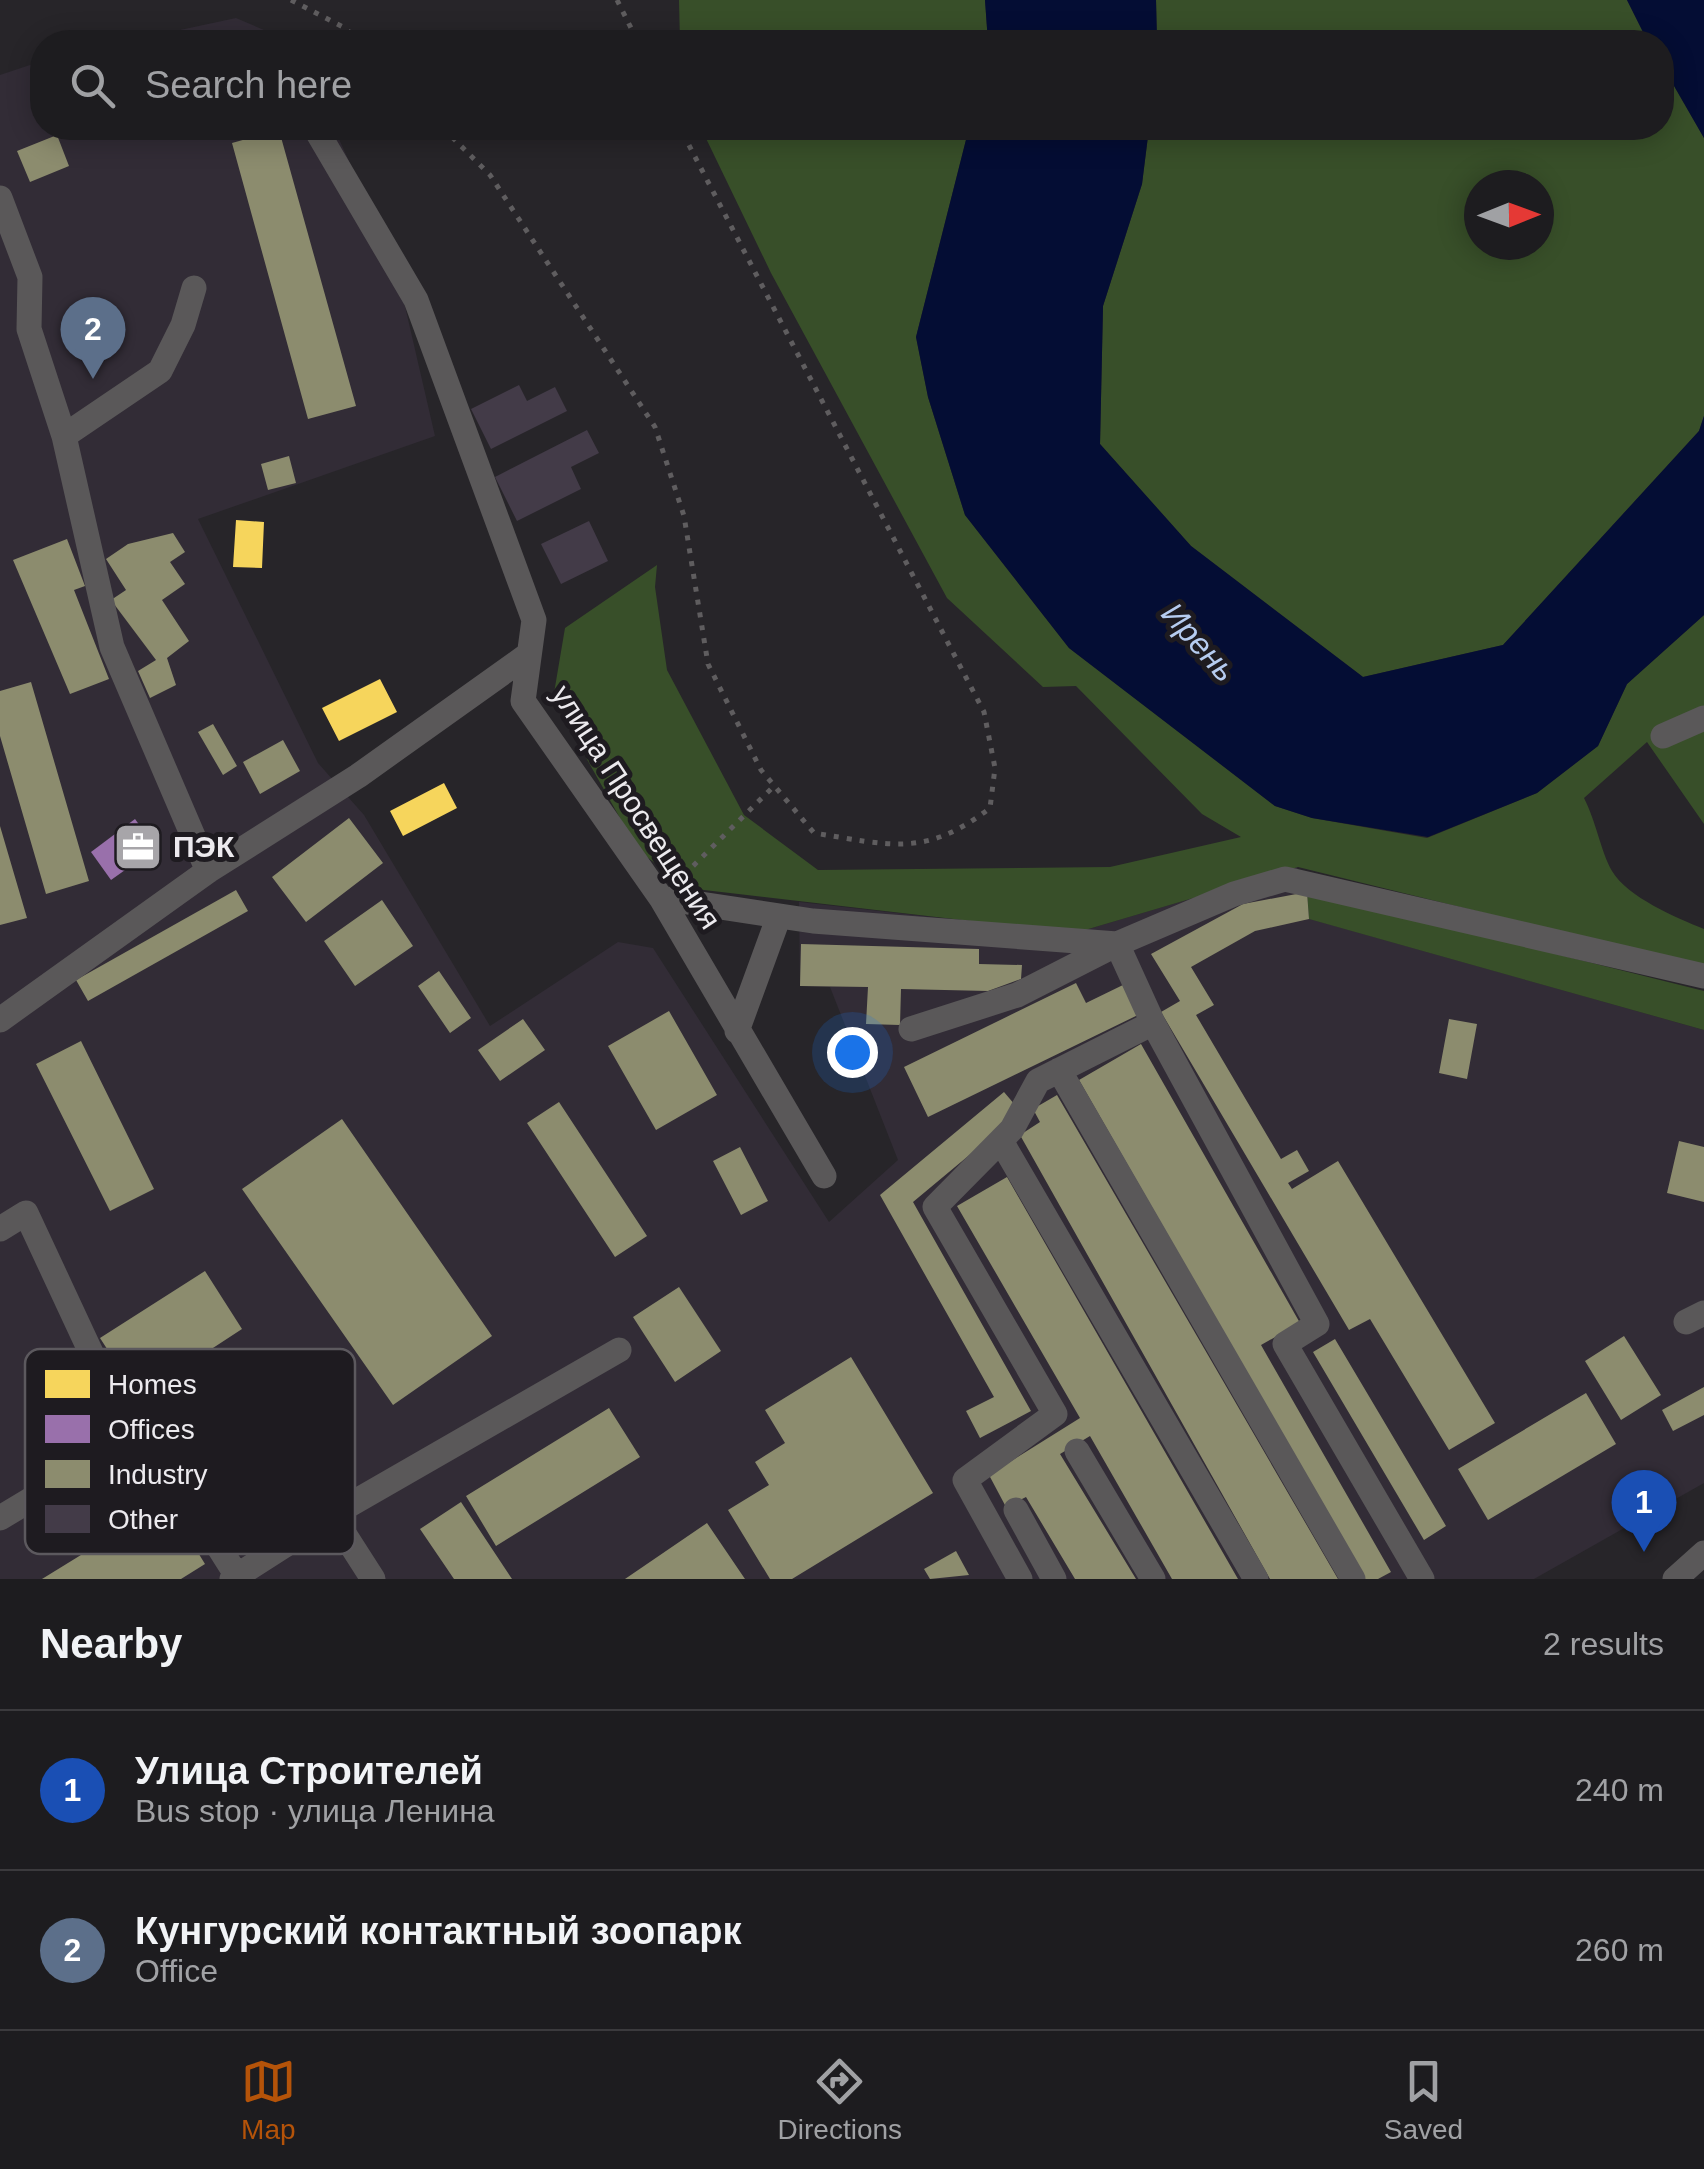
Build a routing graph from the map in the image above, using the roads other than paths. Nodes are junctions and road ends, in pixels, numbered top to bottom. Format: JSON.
{"nodes":[{"id":1,"x":321,"y":140,"type":"edge"},
{"id":2,"x":0,"y":198,"type":"edge"},
{"id":3,"x":194,"y":288,"type":"dead end"},
{"id":4,"x":64,"y":436,"type":"junction"},
{"id":5,"x":529,"y":654,"type":"junction"},
{"id":6,"x":1704,"y":718,"type":"edge"},
{"id":7,"x":1664,"y":736,"type":"dead end"},
{"id":8,"x":208,"y":871,"type":"junction"},
{"id":9,"x":661,"y":898,"type":"junction"},
{"id":10,"x":778,"y":916,"type":"junction"},
{"id":11,"x":1118,"y":944,"type":"junction"},
{"id":12,"x":1704,"y":976,"type":"edge"},
{"id":13,"x":0,"y":1020,"type":"edge"},
{"id":14,"x":1153,"y":1023,"type":"junction"},
{"id":15,"x":911,"y":1029,"type":"dead end"},
{"id":16,"x":737,"y":1031,"type":"junction"},
{"id":17,"x":1060,"y":1070,"type":"junction"},
{"id":18,"x":1001,"y":1141,"type":"junction"},
{"id":19,"x":824,"y":1176,"type":"dead end"},
{"id":20,"x":0,"y":1229,"type":"edge"},
{"id":21,"x":89,"y":1349,"type":"edge"},
{"id":22,"x":619,"y":1350,"type":"dead end"},
{"id":23,"x":1077,"y":1451,"type":"dead end"},
{"id":24,"x":355,"y":1501,"type":"edge"},
{"id":25,"x":25,"y":1502,"type":"edge"},
{"id":26,"x":1016,"y":1510,"type":"dead end"},
{"id":27,"x":0,"y":1518,"type":"edge"},
{"id":28,"x":355,"y":1551,"type":"edge"},
{"id":29,"x":1704,"y":1552,"type":"edge"},
{"id":30,"x":222,"y":1554,"type":"edge"},
{"id":31,"x":270,"y":1554,"type":"edge"},
{"id":32,"x":1043,"y":1575,"type":"edge"},
{"id":33,"x":1414,"y":1576,"type":"edge"},
{"id":34,"x":235,"y":1577,"type":"edge"},
{"id":35,"x":372,"y":1579,"type":"edge"},
{"id":36,"x":1020,"y":1579,"type":"edge"},
{"id":37,"x":1154,"y":1579,"type":"edge"},
{"id":38,"x":1256,"y":1579,"type":"edge"},
{"id":39,"x":1353,"y":1579,"type":"edge"},
{"id":40,"x":1675,"y":1579,"type":"edge"}],
"edges":[{"from":1,"to":5,"type":"street","name":"улица Просвещения"},
{"from":2,"to":4,"type":"street"},
{"from":3,"to":4,"type":"street"},
{"from":4,"to":8,"type":"street"},
{"from":5,"to":8,"type":"street"},
{"from":5,"to":9,"type":"street","name":"улица Просвещения"},
{"from":6,"to":7,"type":"street"},
{"from":8,"to":13,"type":"street"},
{"from":9,"to":10,"type":"street"},
{"from":9,"to":16,"type":"street","name":"улица Просвещения"},
{"from":10,"to":11,"type":"street"},
{"from":10,"to":16,"type":"street"},
{"from":11,"to":12,"type":"street"},
{"from":11,"to":14,"type":"street"},
{"from":11,"to":15,"type":"street"},
{"from":14,"to":17,"type":"street"},
{"from":14,"to":33,"type":"street"},
{"from":16,"to":19,"type":"street","name":"улица Просвещения"},
{"from":17,"to":18,"type":"street"},
{"from":17,"to":39,"type":"street"},
{"from":18,"to":36,"type":"street"},
{"from":18,"to":38,"type":"street"},
{"from":20,"to":21,"type":"street"},
{"from":22,"to":24,"type":"street"},
{"from":23,"to":37,"type":"street"},
{"from":25,"to":27,"type":"street"},
{"from":26,"to":32,"type":"street"},
{"from":28,"to":35,"type":"street"},
{"from":29,"to":40,"type":"street"},
{"from":30,"to":34,"type":"street"},
{"from":31,"to":34,"type":"street"}]}
